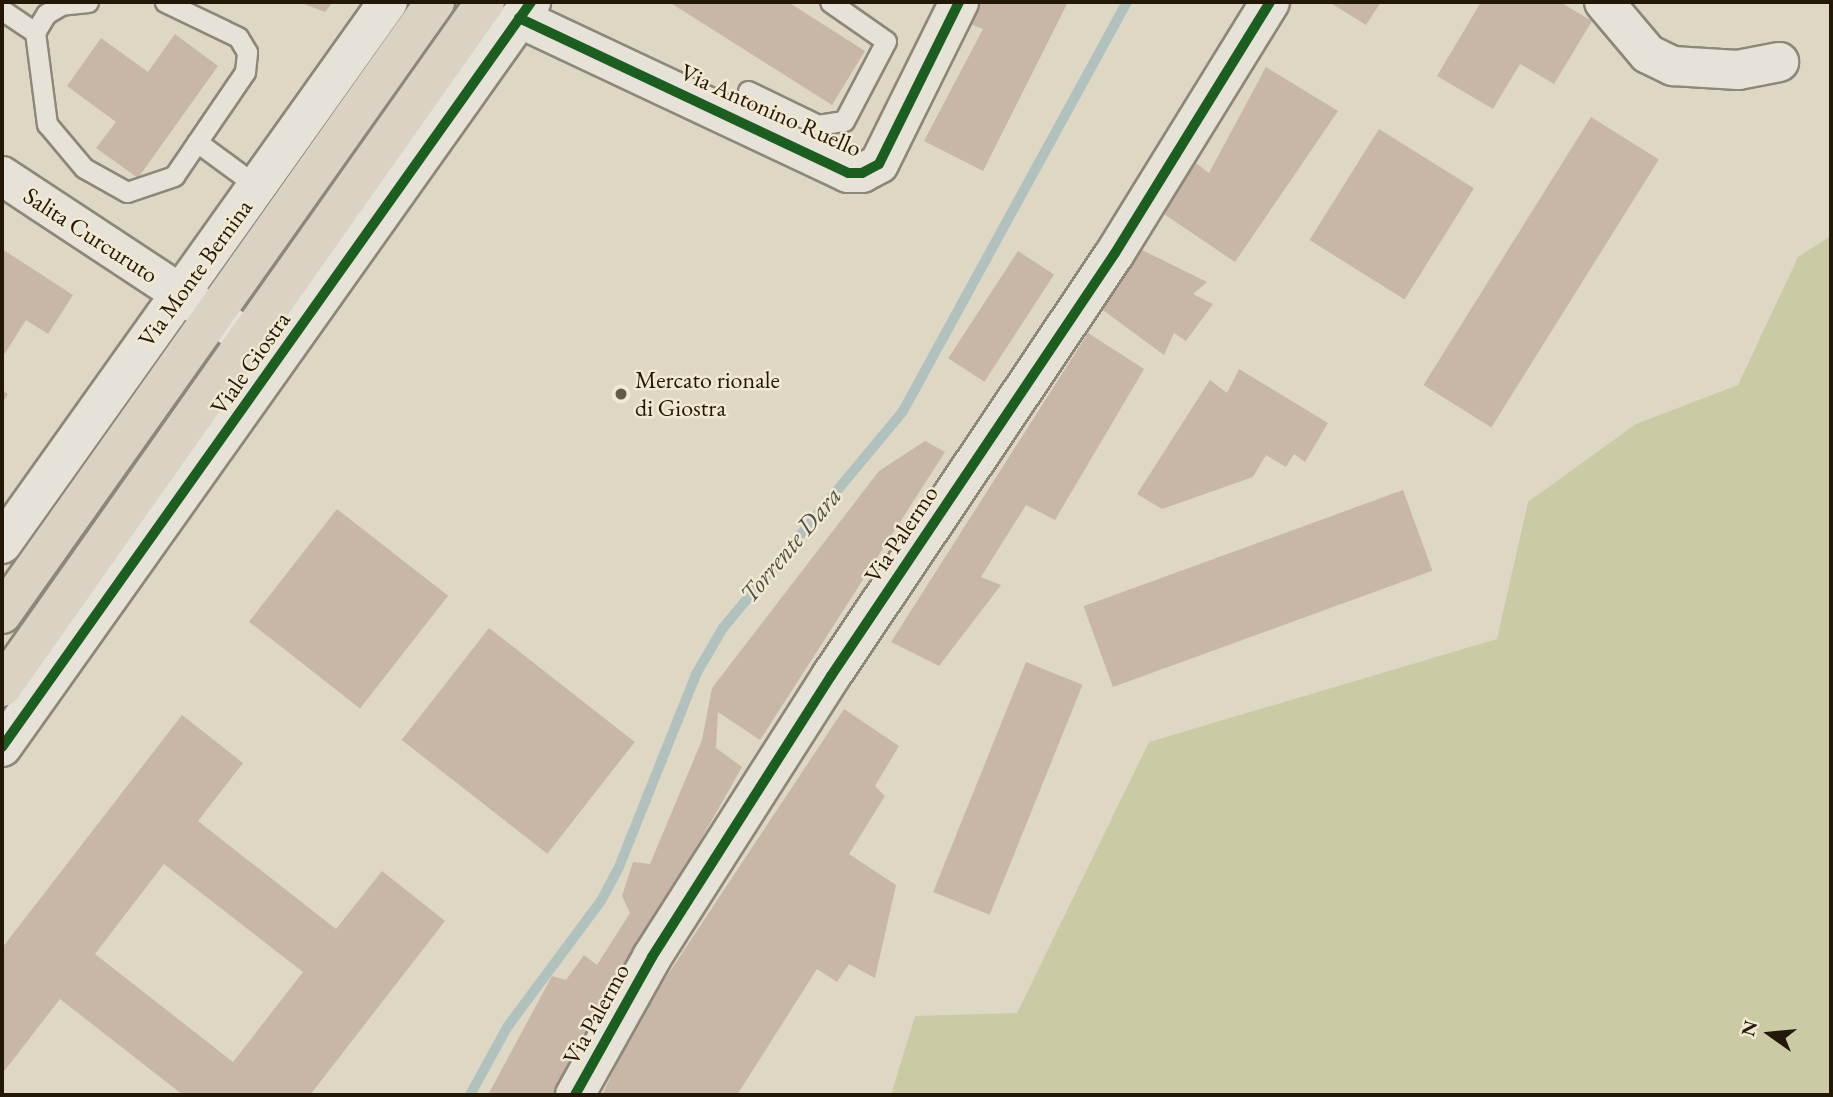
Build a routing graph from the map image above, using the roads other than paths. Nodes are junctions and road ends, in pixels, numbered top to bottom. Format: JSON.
{"nodes":[{"id":1,"x":88,"y":2,"type":"edge"},
{"id":2,"x":164,"y":2,"type":"edge"},
{"id":3,"x":388,"y":2,"type":"edge"},
{"id":4,"x":435,"y":2,"type":"edge"},
{"id":5,"x":485,"y":2,"type":"edge"},
{"id":6,"x":830,"y":2,"type":"edge"},
{"id":7,"x":959,"y":2,"type":"edge"},
{"id":8,"x":1270,"y":2,"type":"edge"},
{"id":9,"x":1604,"y":2,"type":"edge"},
{"id":10,"x":2,"y":10,"type":"edge"},
{"id":11,"x":525,"y":10,"type":"edge"},
{"id":12,"x":35,"y":32,"type":"junction"},
{"id":13,"x":1779,"y":62,"type":"dead end"},
{"id":14,"x":748,"y":91,"type":"dead end"},
{"id":15,"x":197,"y":142,"type":"junction"},
{"id":16,"x":2,"y":176,"type":"edge"},
{"id":17,"x":257,"y":186,"type":"junction"},
{"id":18,"x":180,"y":294,"type":"junction"},
{"id":19,"x":214,"y":316,"type":"junction"},
{"id":20,"x":263,"y":349,"type":"junction"},
{"id":21,"x":2,"y":544,"type":"edge"},
{"id":22,"x":2,"y":614,"type":"edge"},
{"id":23,"x":2,"y":687,"type":"edge"},
{"id":24,"x":2,"y":747,"type":"edge"},
{"id":25,"x":575,"y":1095,"type":"edge"}],
"edges":[{"from":1,"to":12,"type":"lane"},
{"from":2,"to":15,"type":"lane"},
{"from":3,"to":17,"type":"street","name":"Via Monte Bernina"},
{"from":4,"to":19,"type":"main road"},
{"from":5,"to":20,"type":"main road","name":"Viale Giostra"},
{"from":6,"to":14,"type":"lane","name":"Via Antonino Ruello"},
{"from":7,"to":11,"type":"street","name":"Via Antonino Ruello"},
{"from":8,"to":25,"type":"street","name":"Via Palermo"},
{"from":9,"to":13,"type":"street"},
{"from":10,"to":12,"type":"lane"},
{"from":11,"to":20,"type":"street","name":"Viale Giostra"},
{"from":12,"to":15,"type":"lane"},
{"from":15,"to":17,"type":"lane"},
{"from":16,"to":18,"type":"street","name":"Salita Curcuruto"},
{"from":17,"to":18,"type":"street","name":"Via Monte Bernina"},
{"from":18,"to":19,"type":"street","name":"Salita Curcuruto"},
{"from":18,"to":21,"type":"street","name":"Via Monte Bernina"},
{"from":19,"to":20,"type":"street","name":"Salita Curcuruto"},
{"from":19,"to":22,"type":"main road"},
{"from":20,"to":23,"type":"main road","name":"Viale Giostra"},
{"from":20,"to":24,"type":"street","name":"Viale Giostra"}]}
